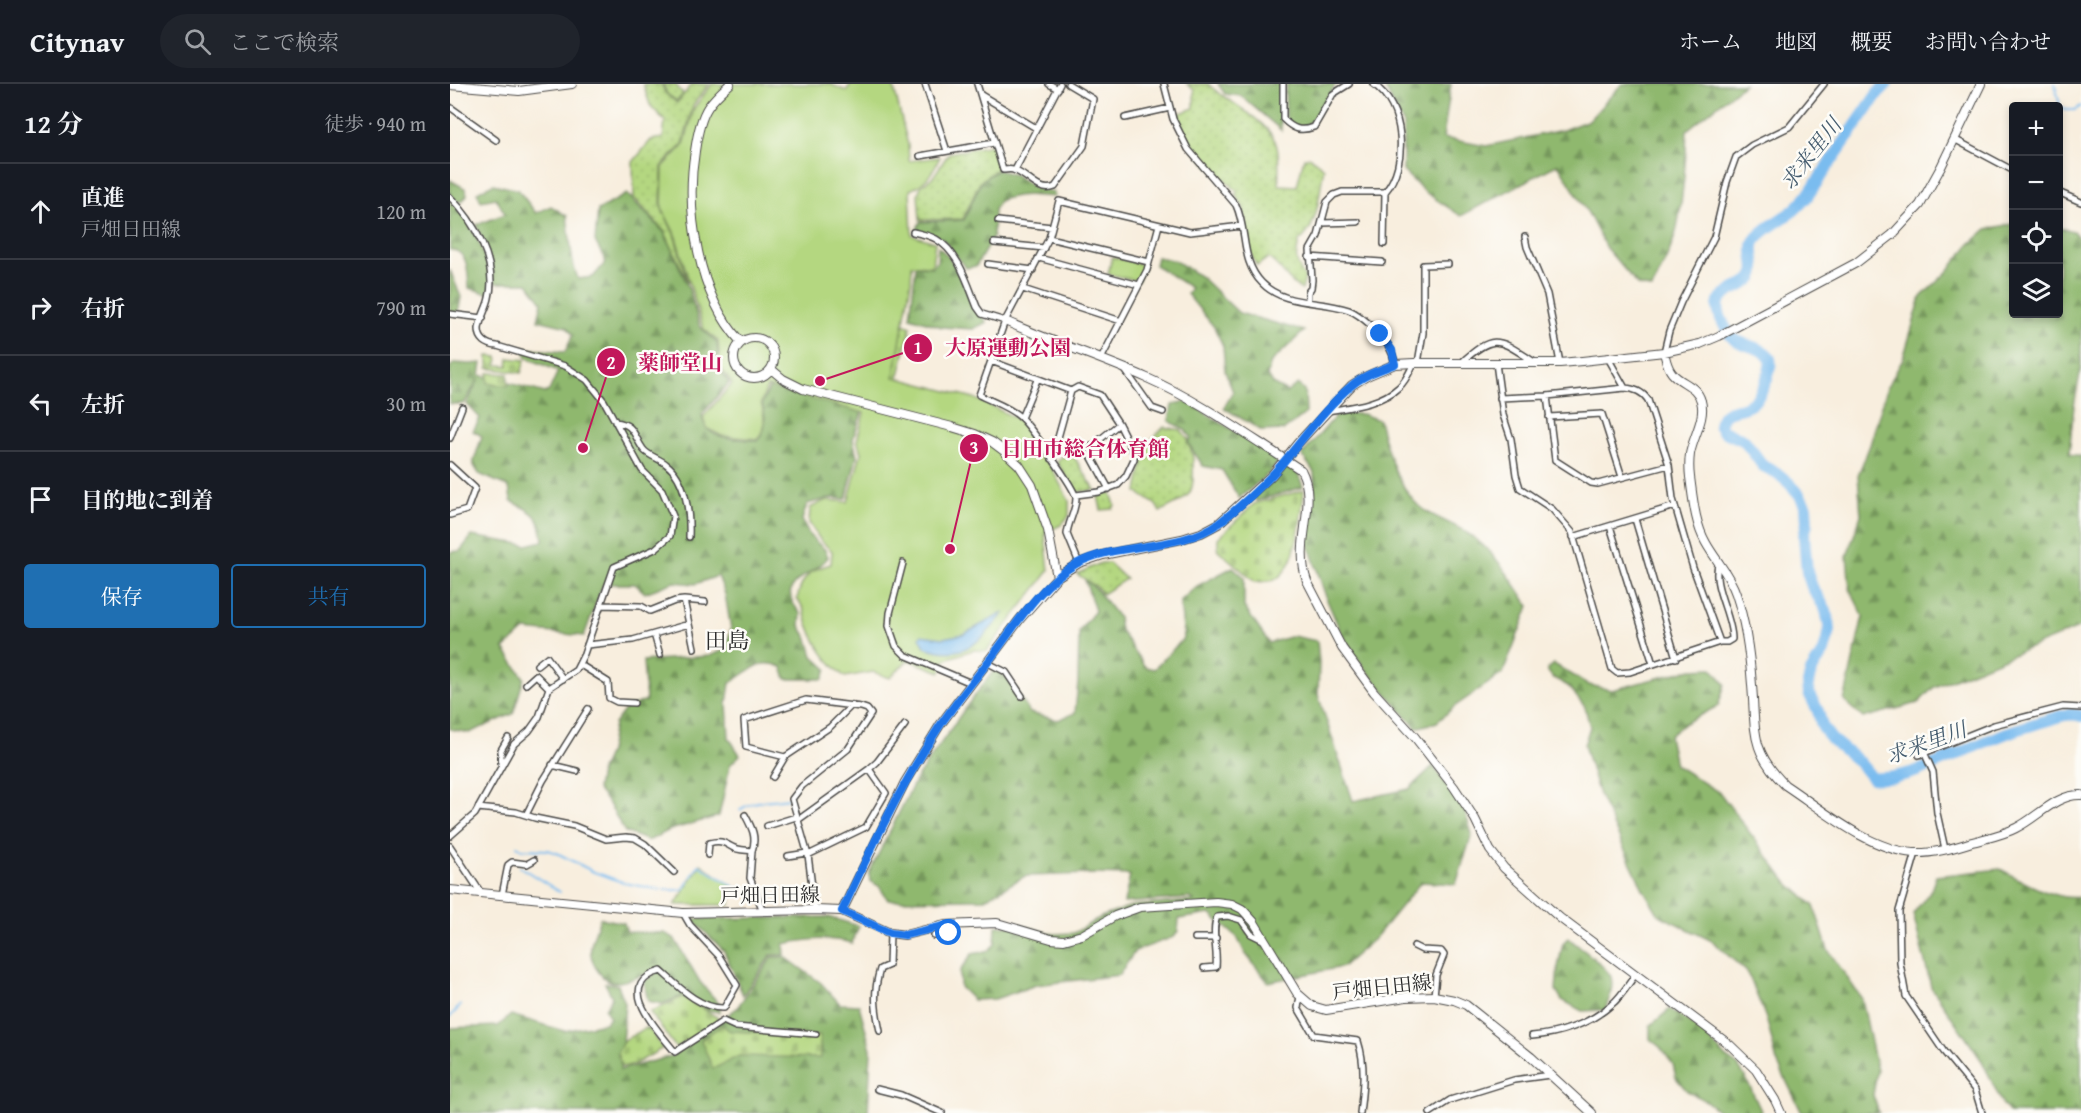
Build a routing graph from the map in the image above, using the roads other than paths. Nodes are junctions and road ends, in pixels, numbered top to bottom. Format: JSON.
{"nodes":[{"id":1,"x":572,"y":84,"type":"edge"},
{"id":2,"x":730,"y":84,"type":"edge"},
{"id":3,"x":925,"y":84,"type":"edge"},
{"id":4,"x":977,"y":84,"type":"edge"},
{"id":5,"x":1049,"y":84,"type":"edge"},
{"id":6,"x":1068,"y":84,"type":"edge"},
{"id":7,"x":1164,"y":84,"type":"edge"},
{"id":8,"x":1283,"y":84,"type":"edge"},
{"id":9,"x":1349,"y":84,"type":"edge"},
{"id":10,"x":1373,"y":84,"type":"edge"},
{"id":11,"x":1824,"y":84,"type":"edge"},
{"id":12,"x":1981,"y":84,"type":"edge"},
{"id":13,"x":450,"y":85,"type":"edge"},
{"id":14,"x":1059,"y":86,"type":"edge"},
{"id":15,"x":981,"y":95,"type":"junction"},
{"id":16,"x":450,"y":107,"type":"edge"},
{"id":17,"x":1170,"y":108,"type":"junction"},
{"id":18,"x":1125,"y":118,"type":"dead end"},
{"id":19,"x":1036,"y":128,"type":"junction"},
{"id":20,"x":1954,"y":139,"type":"junction"},
{"id":21,"x":496,"y":140,"type":"dead end"},
{"id":22,"x":994,"y":143,"type":"junction"},
{"id":23,"x":946,"y":151,"type":"junction"},
{"id":24,"x":920,"y":156,"type":"dead end"},
{"id":25,"x":2009,"y":169,"type":"edge"},
{"id":26,"x":1015,"y":170,"type":"junction"},
{"id":27,"x":1385,"y":192,"type":"junction"},
{"id":28,"x":2063,"y":194,"type":"edge"},
{"id":29,"x":450,"y":197,"type":"edge"},
{"id":30,"x":2081,"y":202,"type":"edge"},
{"id":31,"x":998,"y":221,"type":"dead end"},
{"id":32,"x":1358,"y":222,"type":"dead end"},
{"id":33,"x":1322,"y":223,"type":"junction"},
{"id":34,"x":1159,"y":225,"type":"junction"},
{"id":35,"x":1242,"y":226,"type":"junction"},
{"id":36,"x":1052,"y":227,"type":"junction"},
{"id":37,"x":913,"y":232,"type":"dead end"},
{"id":38,"x":1526,"y":237,"type":"dead end"},
{"id":39,"x":1049,"y":238,"type":"junction"},
{"id":40,"x":994,"y":243,"type":"dead end"},
{"id":41,"x":1384,"y":244,"type":"dead end"},
{"id":42,"x":1044,"y":248,"type":"junction"},
{"id":43,"x":1309,"y":257,"type":"junction"},
{"id":44,"x":1039,"y":258,"type":"junction"},
{"id":45,"x":1149,"y":262,"type":"junction"},
{"id":46,"x":1382,"y":262,"type":"dead end"},
{"id":47,"x":988,"y":264,"type":"dead end"},
{"id":48,"x":1448,"y":264,"type":"dead end"},
{"id":49,"x":1033,"y":270,"type":"junction"},
{"id":50,"x":1139,"y":285,"type":"junction"},
{"id":51,"x":1023,"y":289,"type":"junction"},
{"id":52,"x":1308,"y":302,"type":"junction"},
{"id":53,"x":450,"y":314,"type":"edge"},
{"id":54,"x":483,"y":318,"type":"junction"},
{"id":55,"x":1005,"y":321,"type":"junction"},
{"id":56,"x":1120,"y":321,"type":"junction"},
{"id":57,"x":741,"y":342,"type":"junction"},
{"id":58,"x":1664,"y":352,"type":"junction"},
{"id":59,"x":1608,"y":358,"type":"junction"},
{"id":60,"x":1101,"y":359,"type":"junction"},
{"id":61,"x":990,"y":361,"type":"junction"},
{"id":62,"x":1416,"y":363,"type":"junction"},
{"id":63,"x":1461,"y":363,"type":"junction"},
{"id":64,"x":1496,"y":363,"type":"junction"},
{"id":65,"x":1536,"y":363,"type":"junction"},
{"id":66,"x":1560,"y":363,"type":"junction"},
{"id":67,"x":1395,"y":364,"type":"junction"},
{"id":68,"x":1124,"y":368,"type":"junction"},
{"id":69,"x":771,"y":369,"type":"junction"},
{"id":70,"x":1037,"y":380,"type":"junction"},
{"id":71,"x":1624,"y":388,"type":"junction"},
{"id":72,"x":1071,"y":391,"type":"junction"},
{"id":73,"x":1547,"y":396,"type":"junction"},
{"id":74,"x":1500,"y":398,"type":"junction"},
{"id":75,"x":462,"y":407,"type":"dead end"},
{"id":76,"x":1327,"y":411,"type":"junction"},
{"id":77,"x":1163,"y":412,"type":"dead end"},
{"id":78,"x":1549,"y":417,"type":"junction"},
{"id":79,"x":1021,"y":418,"type":"junction"},
{"id":80,"x":615,"y":422,"type":"junction"},
{"id":81,"x":1119,"y":424,"type":"junction"},
{"id":82,"x":450,"y":438,"type":"edge"},
{"id":83,"x":1052,"y":459,"type":"junction"},
{"id":84,"x":450,"y":465,"type":"edge"},
{"id":85,"x":1669,"y":465,"type":"junction"},
{"id":86,"x":1622,"y":477,"type":"junction"},
{"id":87,"x":1109,"y":489,"type":"junction"},
{"id":88,"x":1076,"y":495,"type":"junction"},
{"id":89,"x":1675,"y":506,"type":"junction"},
{"id":90,"x":450,"y":515,"type":"edge"},
{"id":91,"x":1635,"y":519,"type":"junction"},
{"id":92,"x":1610,"y":526,"type":"junction"},
{"id":93,"x":689,"y":537,"type":"dead end"},
{"id":94,"x":1573,"y":537,"type":"junction"},
{"id":95,"x":1719,"y":562,"type":"junction"},
{"id":96,"x":903,"y":563,"type":"dead end"},
{"id":97,"x":1079,"y":563,"type":"junction"},
{"id":98,"x":1057,"y":577,"type":"junction"},
{"id":99,"x":684,"y":600,"type":"junction"},
{"id":100,"x":705,"y":602,"type":"dead end"},
{"id":101,"x":601,"y":605,"type":"junction"},
{"id":102,"x":690,"y":624,"type":"junction"},
{"id":103,"x":654,"y":634,"type":"junction"},
{"id":104,"x":1720,"y":642,"type":"junction"},
{"id":105,"x":587,"y":645,"type":"junction"},
{"id":106,"x":694,"y":648,"type":"dead end"},
{"id":107,"x":660,"y":655,"type":"dead end"},
{"id":108,"x":1676,"y":658,"type":"junction"},
{"id":109,"x":988,"y":663,"type":"junction"},
{"id":110,"x":579,"y":664,"type":"junction"},
{"id":111,"x":1653,"y":664,"type":"junction"},
{"id":112,"x":537,"y":665,"type":"dead end"},
{"id":113,"x":563,"y":679,"type":"junction"},
{"id":114,"x":971,"y":683,"type":"junction"},
{"id":115,"x":526,"y":684,"type":"dead end"},
{"id":116,"x":549,"y":688,"type":"junction"},
{"id":117,"x":1023,"y":696,"type":"dead end"},
{"id":118,"x":634,"y":704,"type":"dead end"},
{"id":119,"x":852,"y":705,"type":"junction"},
{"id":120,"x":2081,"y":708,"type":"edge"},
{"id":121,"x":588,"y":709,"type":"dead end"},
{"id":122,"x":904,"y":724,"type":"dead end"},
{"id":123,"x":508,"y":738,"type":"dead end"},
{"id":124,"x":785,"y":757,"type":"junction"},
{"id":125,"x":552,"y":765,"type":"junction"},
{"id":126,"x":501,"y":766,"type":"junction"},
{"id":127,"x":869,"y":769,"type":"junction"},
{"id":128,"x":577,"y":771,"type":"dead end"},
{"id":129,"x":773,"y":777,"type":"dead end"},
{"id":130,"x":2081,"y":795,"type":"edge"},
{"id":131,"x":478,"y":808,"type":"junction"},
{"id":132,"x":526,"y":815,"type":"junction"},
{"id":133,"x":745,"y":816,"type":"dead end"},
{"id":134,"x":797,"y":818,"type":"junction"},
{"id":135,"x":767,"y":826,"type":"dead end"},
{"id":136,"x":450,"y":836,"type":"edge"},
{"id":137,"x":450,"y":846,"type":"edge"},
{"id":138,"x":1945,"y":849,"type":"junction"},
{"id":139,"x":752,"y":851,"type":"junction"},
{"id":140,"x":1916,"y":853,"type":"junction"},
{"id":141,"x":807,"y":854,"type":"junction"},
{"id":142,"x":708,"y":855,"type":"dead end"},
{"id":143,"x":788,"y":856,"type":"dead end"},
{"id":144,"x":534,"y":860,"type":"dead end"},
{"id":145,"x":674,"y":872,"type":"dead end"},
{"id":146,"x":450,"y":890,"type":"edge"},
{"id":147,"x":481,"y":893,"type":"junction"},
{"id":148,"x":502,"y":895,"type":"junction"},
{"id":149,"x":815,"y":910,"type":"junction"},
{"id":150,"x":763,"y":911,"type":"junction"},
{"id":151,"x":842,"y":911,"type":"junction"},
{"id":152,"x":683,"y":912,"type":"junction"},
{"id":153,"x":953,"y":924,"type":"junction"},
{"id":154,"x":890,"y":933,"type":"junction"},
{"id":155,"x":934,"y":936,"type":"dead end"},
{"id":156,"x":1195,"y":938,"type":"dead end"},
{"id":157,"x":1216,"y":938,"type":"junction"},
{"id":158,"x":1265,"y":940,"type":"junction"},
{"id":159,"x":1414,"y":946,"type":"dead end"},
{"id":160,"x":1204,"y":968,"type":"dead end"},
{"id":161,"x":1635,"y":975,"type":"junction"},
{"id":162,"x":1299,"y":996,"type":"junction"},
{"id":163,"x":1434,"y":996,"type":"junction"},
{"id":164,"x":880,"y":1031,"type":"dead end"},
{"id":165,"x":816,"y":1034,"type":"dead end"},
{"id":166,"x":1532,"y":1036,"type":"dead end"},
{"id":167,"x":1550,"y":1075,"type":"junction"},
{"id":168,"x":877,"y":1089,"type":"dead end"},
{"id":169,"x":942,"y":1113,"type":"edge"},
{"id":170,"x":1360,"y":1113,"type":"edge"},
{"id":171,"x":1430,"y":1113,"type":"edge"},
{"id":172,"x":1592,"y":1113,"type":"edge"},
{"id":173,"x":1781,"y":1113,"type":"edge"},
{"id":174,"x":1982,"y":1113,"type":"edge"}],
"edges":[{"from":1,"to":13,"type":"street"},
{"from":2,"to":57,"type":"street"},
{"from":3,"to":23,"type":"street"},
{"from":4,"to":15,"type":"street"},
{"from":5,"to":14,"type":"street"},
{"from":6,"to":26,"type":"street"},
{"from":7,"to":17,"type":"street"},
{"from":8,"to":9,"type":"street"},
{"from":10,"to":27,"type":"street"},
{"from":11,"to":58,"type":"street"},
{"from":12,"to":20,"type":"street"},
{"from":14,"to":19,"type":"street"},
{"from":15,"to":19,"type":"street"},
{"from":15,"to":22,"type":"street"},
{"from":16,"to":21,"type":"street"},
{"from":17,"to":18,"type":"street"},
{"from":17,"to":35,"type":"street"},
{"from":19,"to":26,"type":"street"},
{"from":20,"to":25,"type":"street"},
{"from":20,"to":58,"type":"street"},
{"from":22,"to":23,"type":"street"},
{"from":22,"to":26,"type":"street"},
{"from":23,"to":24,"type":"street"},
{"from":27,"to":33,"type":"street"},
{"from":27,"to":41,"type":"street"},
{"from":28,"to":30,"type":"street"},
{"from":29,"to":54,"type":"street"},
{"from":31,"to":36,"type":"street"},
{"from":32,"to":33,"type":"street"},
{"from":33,"to":43,"type":"street"},
{"from":34,"to":35,"type":"street"},
{"from":34,"to":36,"type":"street"},
{"from":34,"to":45,"type":"street"},
{"from":35,"to":52,"type":"street"},
{"from":36,"to":39,"type":"street"},
{"from":37,"to":55,"type":"street"},
{"from":38,"to":66,"type":"street"},
{"from":39,"to":42,"type":"street"},
{"from":39,"to":45,"type":"street"},
{"from":40,"to":42,"type":"street"},
{"from":42,"to":44,"type":"street"},
{"from":43,"to":46,"type":"street"},
{"from":43,"to":52,"type":"street"},
{"from":44,"to":49,"type":"street"},
{"from":44,"to":50,"type":"street"},
{"from":45,"to":50,"type":"street"},
{"from":47,"to":49,"type":"street"},
{"from":48,"to":62,"type":"street"},
{"from":49,"to":51,"type":"street"},
{"from":50,"to":56,"type":"street"},
{"from":51,"to":55,"type":"street"},
{"from":51,"to":56,"type":"street"},
{"from":52,"to":67,"type":"street"},
{"from":53,"to":54,"type":"street"},
{"from":54,"to":80,"type":"street"},
{"from":55,"to":60,"type":"street"},
{"from":55,"to":61,"type":"street"},
{"from":56,"to":60,"type":"street"},
{"from":57,"to":69,"type":"street"},
{"from":57,"to":69,"type":"street"},
{"from":58,"to":59,"type":"street"},
{"from":58,"to":95,"type":"street"},
{"from":59,"to":66,"type":"street"},
{"from":59,"to":71,"type":"street"},
{"from":60,"to":68,"type":"street"},
{"from":61,"to":70,"type":"street"},
{"from":61,"to":79,"type":"street"},
{"from":62,"to":63,"type":"street"},
{"from":62,"to":67,"type":"street"},
{"from":62,"to":76,"type":"street"},
{"from":63,"to":64,"type":"street"},
{"from":63,"to":65,"type":"street"},
{"from":64,"to":65,"type":"street"},
{"from":64,"to":74,"type":"street"},
{"from":65,"to":66,"type":"street"},
{"from":67,"to":76,"type":"street"},
{"from":68,"to":77,"type":"street"},
{"from":68,"to":161,"type":"street","bridge":true},
{"from":69,"to":98,"type":"street"},
{"from":70,"to":72,"type":"street"},
{"from":70,"to":79,"type":"street"},
{"from":71,"to":73,"type":"street"},
{"from":71,"to":85,"type":"street"},
{"from":72,"to":81,"type":"street"},
{"from":72,"to":83,"type":"street"},
{"from":73,"to":74,"type":"street"},
{"from":73,"to":78,"type":"street"},
{"from":74,"to":94,"type":"street"},
{"from":75,"to":82,"type":"street"},
{"from":76,"to":97,"type":"street"},
{"from":78,"to":86,"type":"street"},
{"from":78,"to":86,"type":"street"},
{"from":79,"to":83,"type":"street"},
{"from":80,"to":93,"type":"street"},
{"from":80,"to":101,"type":"street"},
{"from":81,"to":87,"type":"street"},
{"from":81,"to":87,"type":"street"},
{"from":83,"to":88,"type":"street"},
{"from":84,"to":90,"type":"street"},
{"from":85,"to":86,"type":"street"},
{"from":85,"to":89,"type":"street"},
{"from":87,"to":88,"type":"street"},
{"from":88,"to":97,"type":"street"},
{"from":89,"to":91,"type":"street"},
{"from":89,"to":104,"type":"street"},
{"from":91,"to":92,"type":"street"},
{"from":91,"to":108,"type":"street"},
{"from":92,"to":94,"type":"street"},
{"from":92,"to":111,"type":"street"},
{"from":94,"to":111,"type":"street"},
{"from":95,"to":104,"type":"street"},
{"from":95,"to":140,"type":"street"},
{"from":96,"to":114,"type":"street"},
{"from":97,"to":98,"type":"street"},
{"from":98,"to":109,"type":"street"},
{"from":99,"to":100,"type":"street"},
{"from":99,"to":101,"type":"street"},
{"from":99,"to":102,"type":"street"},
{"from":101,"to":105,"type":"street"},
{"from":102,"to":103,"type":"street"},
{"from":102,"to":106,"type":"street"},
{"from":103,"to":105,"type":"street"},
{"from":103,"to":107,"type":"street"},
{"from":104,"to":108,"type":"street"},
{"from":105,"to":110,"type":"street"},
{"from":108,"to":111,"type":"street"},
{"from":109,"to":114,"type":"street"},
{"from":109,"to":117,"type":"street"},
{"from":110,"to":113,"type":"street"},
{"from":110,"to":118,"type":"street"},
{"from":112,"to":113,"type":"street"},
{"from":113,"to":116,"type":"street"},
{"from":114,"to":151,"type":"street"},
{"from":115,"to":116,"type":"street"},
{"from":116,"to":126,"type":"street"},
{"from":119,"to":124,"type":"street"},
{"from":119,"to":124,"type":"street"},
{"from":119,"to":134,"type":"street"},
{"from":120,"to":138,"type":"street"},
{"from":121,"to":125,"type":"street"},
{"from":122,"to":127,"type":"street"},
{"from":123,"to":126,"type":"street"},
{"from":124,"to":129,"type":"street"},
{"from":125,"to":128,"type":"street"},
{"from":125,"to":132,"type":"street"},
{"from":126,"to":131,"type":"street"},
{"from":127,"to":134,"type":"street"},
{"from":127,"to":141,"type":"street"},
{"from":130,"to":138,"type":"street"},
{"from":131,"to":132,"type":"street"},
{"from":131,"to":136,"type":"street"},
{"from":132,"to":145,"type":"street"},
{"from":133,"to":139,"type":"street"},
{"from":134,"to":135,"type":"street"},
{"from":134,"to":141,"type":"street"},
{"from":137,"to":147,"type":"street"},
{"from":138,"to":140,"type":"street"},
{"from":139,"to":142,"type":"street"},
{"from":139,"to":150,"type":"street"},
{"from":140,"to":174,"type":"street"},
{"from":141,"to":143,"type":"street"},
{"from":141,"to":149,"type":"street"},
{"from":144,"to":148,"type":"street"},
{"from":146,"to":147,"type":"street","name":"戸畑日田線"},
{"from":147,"to":148,"type":"street","name":"戸畑日田線"},
{"from":148,"to":152,"type":"street","name":"戸畑日田線"},
{"from":149,"to":150,"type":"street","name":"戸畑日田線"},
{"from":149,"to":151,"type":"street","name":"戸畑日田線"},
{"from":150,"to":152,"type":"street","name":"戸畑日田線"},
{"from":151,"to":154,"type":"street","name":"戸畑日田線"},
{"from":152,"to":165,"type":"street"},
{"from":153,"to":154,"type":"street","name":"戸畑日田線"},
{"from":153,"to":155,"type":"street"},
{"from":153,"to":158,"type":"street","name":"戸畑日田線"},
{"from":154,"to":164,"type":"street"},
{"from":156,"to":157,"type":"street"},
{"from":157,"to":158,"type":"street"},
{"from":157,"to":160,"type":"street"},
{"from":158,"to":162,"type":"street","name":"戸畑日田線"},
{"from":159,"to":163,"type":"street"},
{"from":161,"to":166,"type":"street"},
{"from":161,"to":173,"type":"street"},
{"from":162,"to":163,"type":"street","name":"戸畑日田線"},
{"from":162,"to":170,"type":"street"},
{"from":163,"to":167,"type":"street","name":"戸畑日田線"},
{"from":167,"to":171,"type":"street"},
{"from":167,"to":172,"type":"street","name":"戸畑日田線"},
{"from":168,"to":169,"type":"street"}]}
